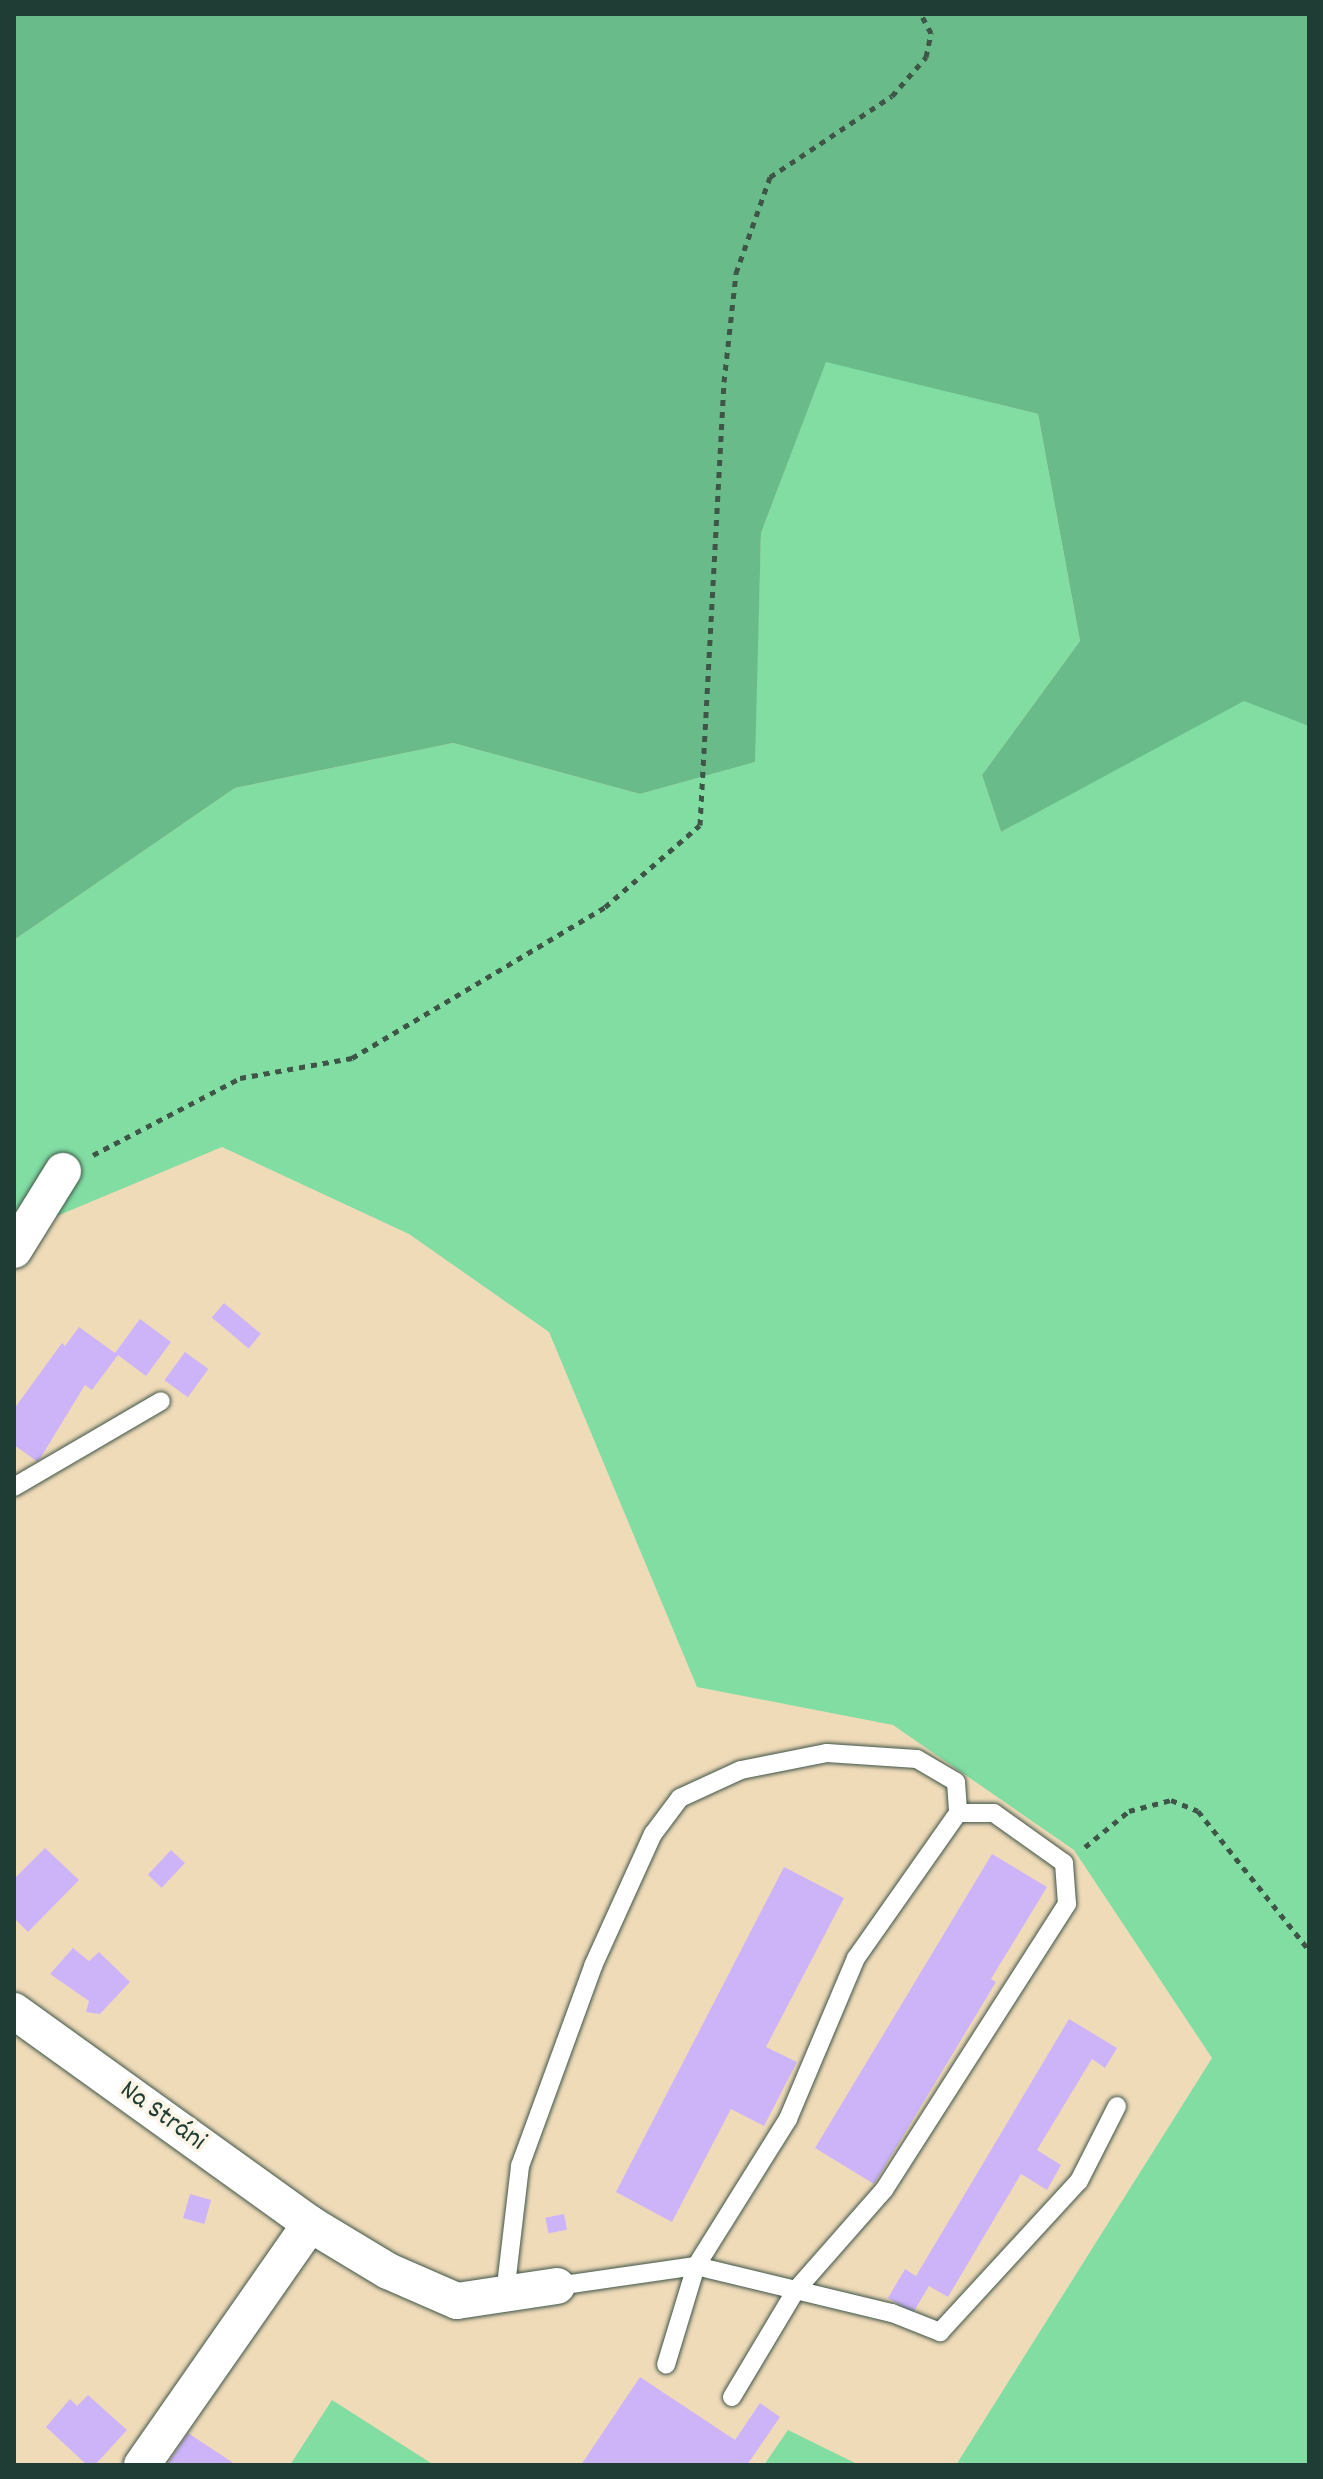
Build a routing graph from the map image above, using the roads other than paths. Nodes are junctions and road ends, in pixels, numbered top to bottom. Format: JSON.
{"nodes":[{"id":1,"x":63,"y":1171,"type":"road end"},
{"id":2,"x":14,"y":1250,"type":"edge"},
{"id":3,"x":161,"y":1401,"type":"dead end"},
{"id":4,"x":14,"y":1487,"type":"edge"},
{"id":5,"x":958,"y":1813,"type":"junction"},
{"id":6,"x":14,"y":2011,"type":"edge"},
{"id":7,"x":1117,"y":2106,"type":"dead end"},
{"id":8,"x":310,"y":2224,"type":"junction"},
{"id":9,"x":696,"y":2266,"type":"junction"},
{"id":10,"x":557,"y":2286,"type":"joint"},
{"id":11,"x":796,"y":2290,"type":"junction"},
{"id":12,"x":505,"y":2294,"type":"junction"},
{"id":13,"x":666,"y":2365,"type":"dead end"},
{"id":14,"x":732,"y":2397,"type":"dead end"},
{"id":15,"x":142,"y":2465,"type":"edge"}],
"edges":[{"from":1,"to":2,"type":"street"},
{"from":3,"to":4,"type":"lane"},
{"from":5,"to":9,"type":"lane"},
{"from":5,"to":11,"type":"lane"},
{"from":5,"to":12,"type":"lane"},
{"from":6,"to":8,"type":"street","name":"Na Stráni"},
{"from":7,"to":11,"type":"lane"},
{"from":8,"to":12,"type":"street","name":"Na Stráni"},
{"from":8,"to":15,"type":"street"},
{"from":9,"to":10,"type":"lane"},
{"from":9,"to":11,"type":"lane"},
{"from":9,"to":13,"type":"lane"},
{"from":10,"to":12,"type":"street","name":"Na Stráni"},
{"from":11,"to":14,"type":"lane"}]}
